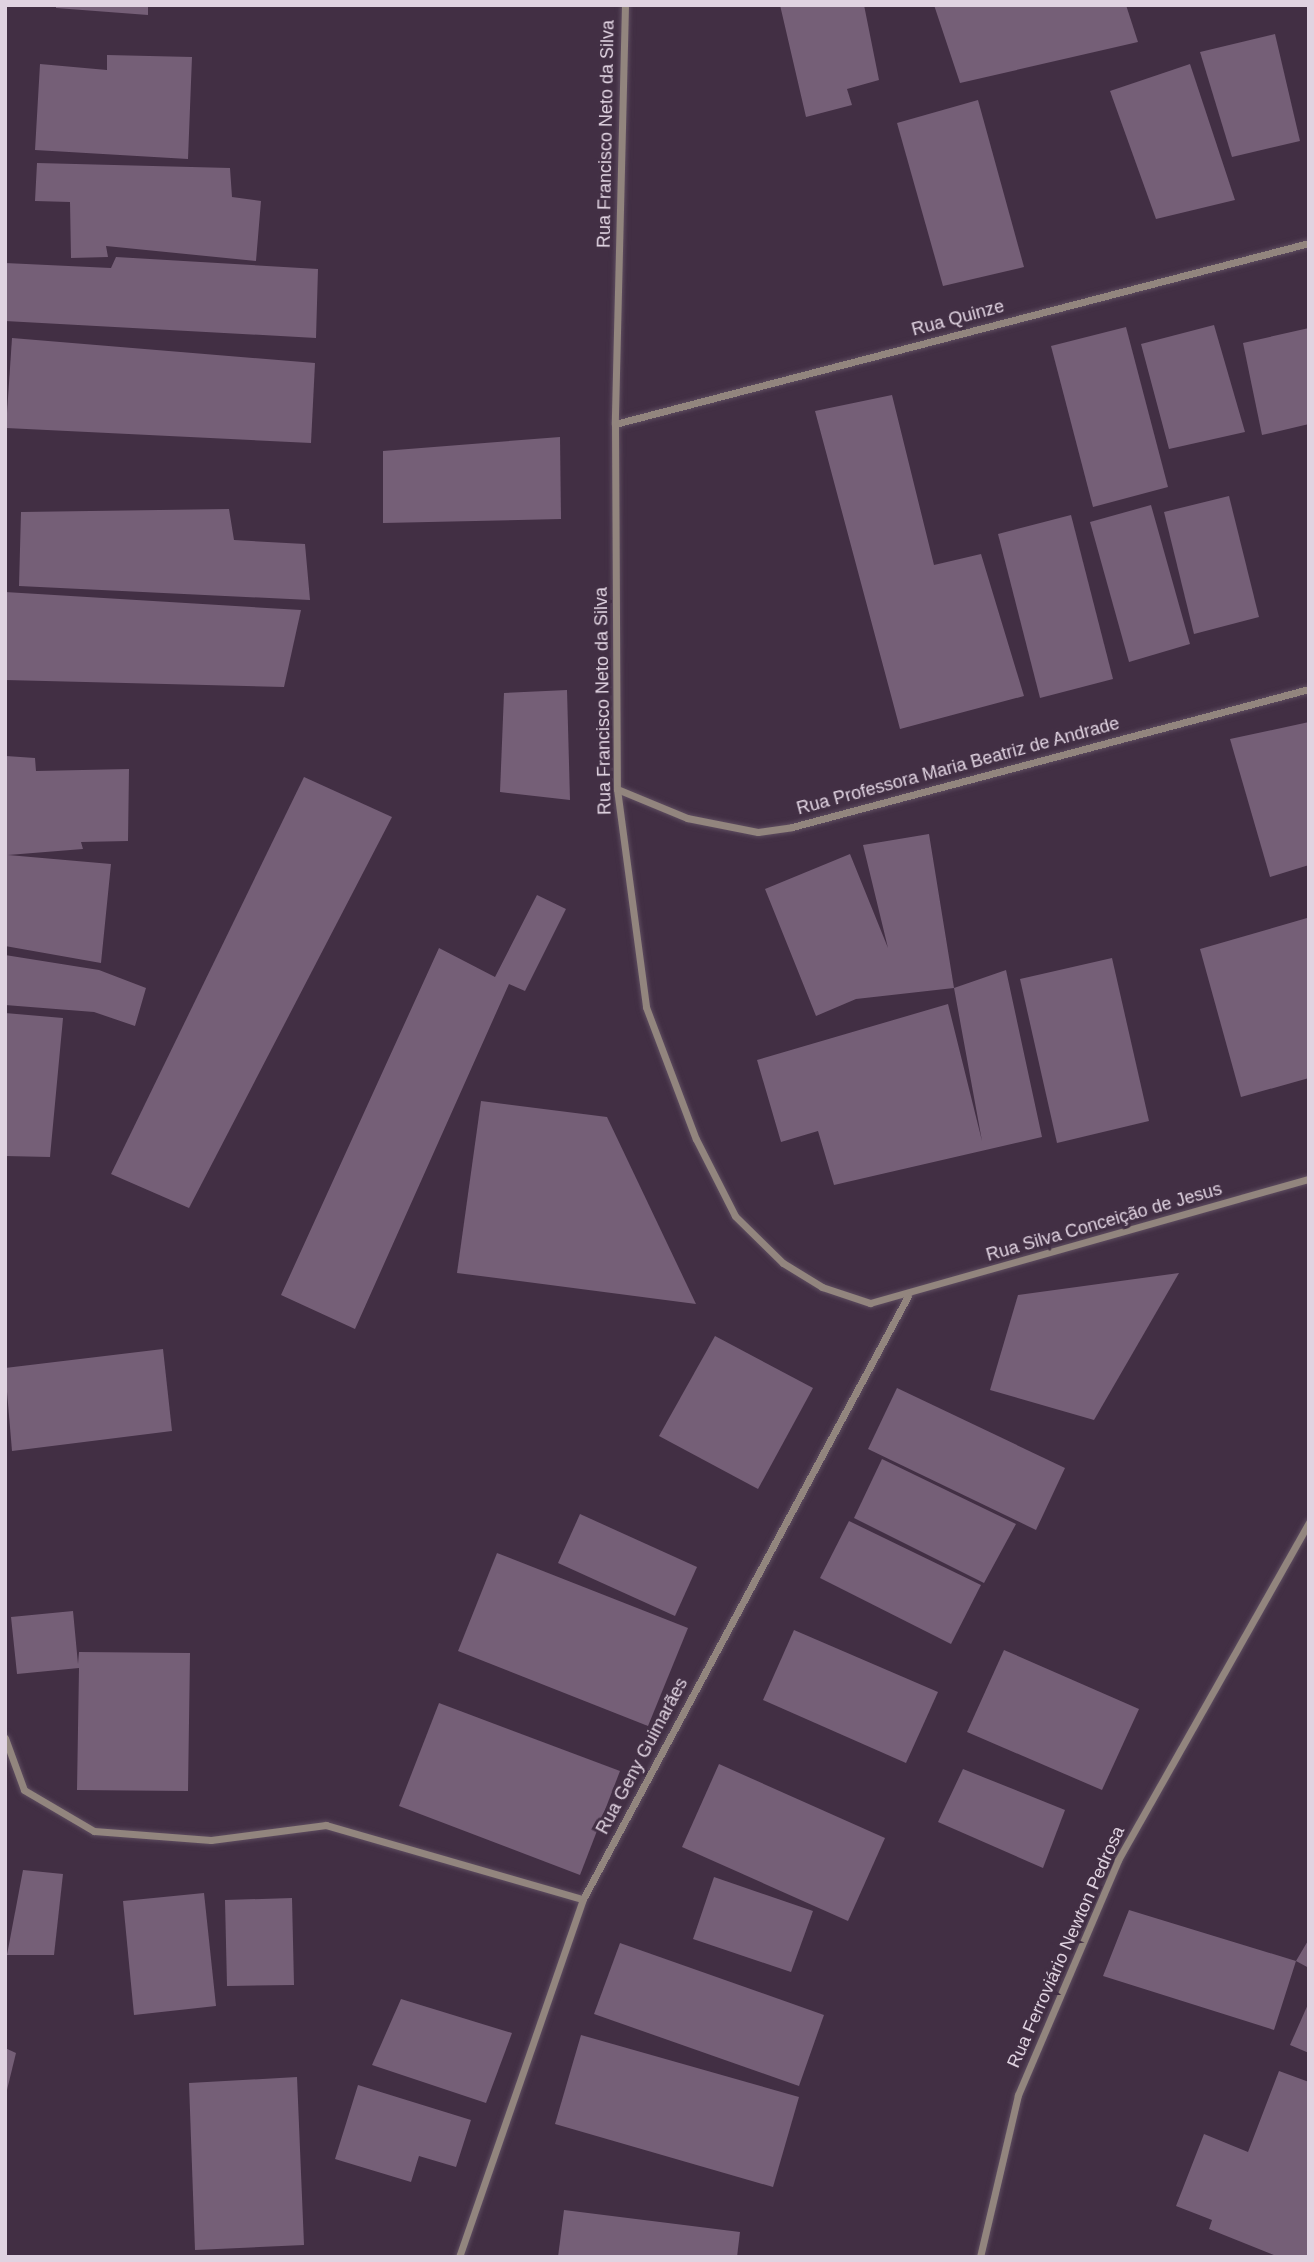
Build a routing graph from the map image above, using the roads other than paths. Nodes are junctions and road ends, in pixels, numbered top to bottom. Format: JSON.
{"nodes":[{"id":1,"x":625,"y":5,"type":"edge"},
{"id":2,"x":1309,"y":243,"type":"edge"},
{"id":3,"x":615,"y":424,"type":"junction"},
{"id":4,"x":1309,"y":689,"type":"edge"},
{"id":5,"x":617,"y":789,"type":"junction"},
{"id":6,"x":1309,"y":1179,"type":"edge"},
{"id":7,"x":908,"y":1296,"type":"junction"},
{"id":8,"x":1309,"y":1522,"type":"edge"},
{"id":9,"x":5,"y":1738,"type":"edge"},
{"id":10,"x":583,"y":1899,"type":"junction"},
{"id":11,"x":459,"y":2257,"type":"edge"},
{"id":12,"x":980,"y":2257,"type":"edge"}],
"edges":[{"from":1,"to":3,"type":"street","name":"Rua Francisco Neto da Silva"},
{"from":2,"to":3,"type":"street","name":"Rua Quinze"},
{"from":3,"to":5,"type":"street","name":"Rua Francisco Neto da Silva"},
{"from":4,"to":5,"type":"street","name":"Rua Professora Maria Beatriz de Andrade"},
{"from":5,"to":7,"type":"street","name":"Rua Francisco Neto da Silva"},
{"from":6,"to":7,"type":"street","name":"Rua Silva Conceição de Jesus"},
{"from":7,"to":10,"type":"street","name":"Rua Geny Guimarães"},
{"from":8,"to":12,"type":"street","name":"Rua Ferroviário Newton Pedrosa"},
{"from":9,"to":10,"type":"street"},
{"from":10,"to":11,"type":"street","name":"Rua Geny Guimarães"}]}
